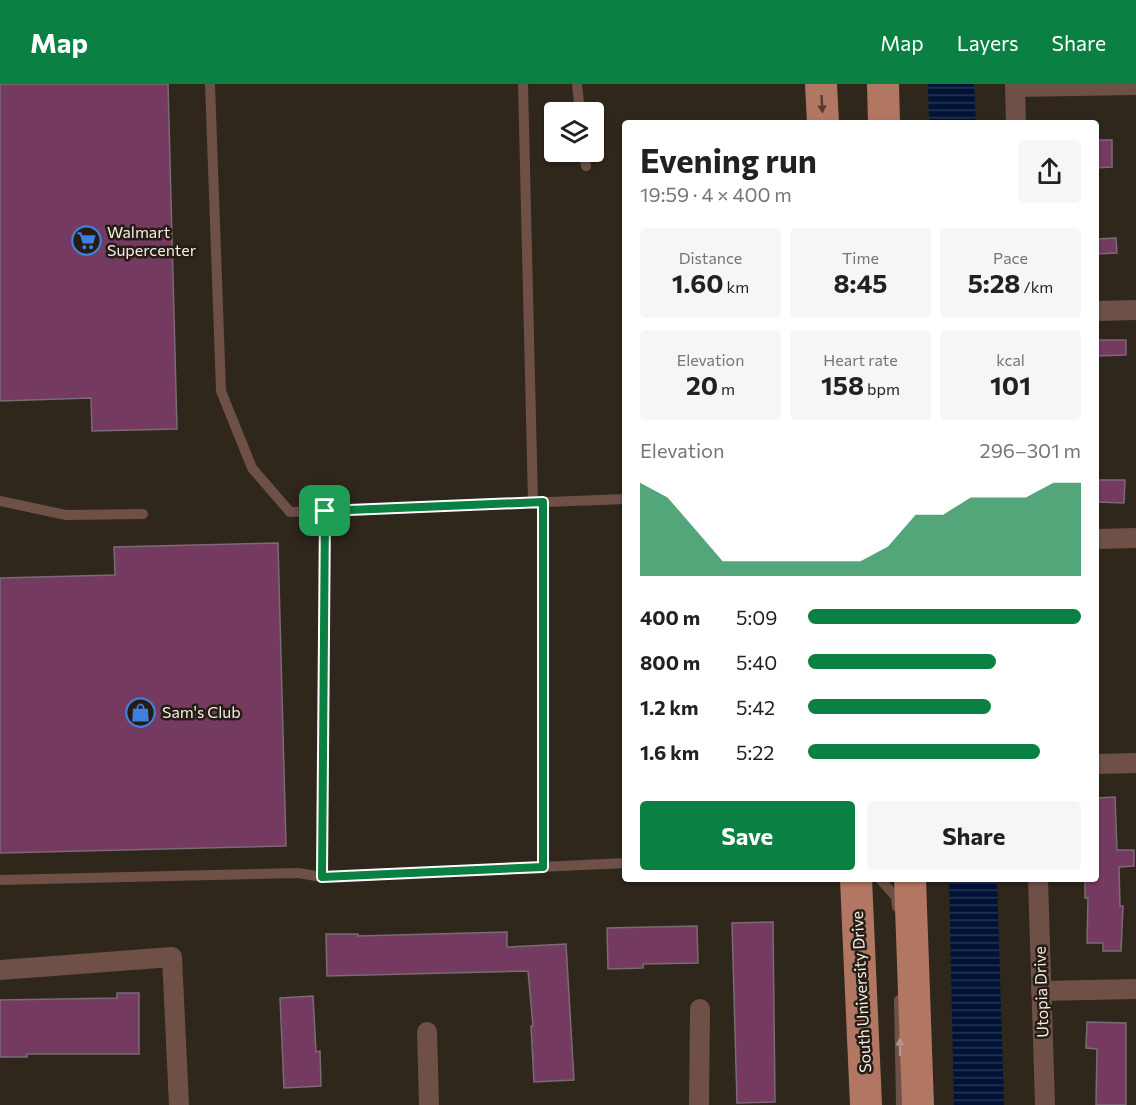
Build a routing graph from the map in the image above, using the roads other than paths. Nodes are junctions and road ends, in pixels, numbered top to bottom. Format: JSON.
{"nodes":[{"id":1,"x":210,"y":84,"type":"edge"},
{"id":2,"x":524,"y":84,"type":"edge"},
{"id":3,"x":576,"y":84,"type":"edge"},
{"id":4,"x":821,"y":84,"type":"edge"},
{"id":5,"x":883,"y":84,"type":"edge"},
{"id":6,"x":1015,"y":86,"type":"edge"},
{"id":7,"x":1136,"y":86,"type":"edge"},
{"id":8,"x":579,"y":102,"type":"edge"},
{"id":9,"x":823,"y":120,"type":"edge"},
{"id":10,"x":884,"y":120,"type":"edge"},
{"id":11,"x":1016,"y":120,"type":"edge"},
{"id":12,"x":585,"y":162,"type":"edge"},
{"id":13,"x":586,"y":166,"type":"dead end"},
{"id":14,"x":1136,"y":310,"type":"edge"},
{"id":15,"x":1099,"y":311,"type":"edge"},
{"id":16,"x":622,"y":499,"type":"edge"},
{"id":17,"x":0,"y":501,"type":"edge"},
{"id":18,"x":538,"y":502,"type":"junction"},
{"id":19,"x":325,"y":511,"type":"junction"},
{"id":20,"x":143,"y":514,"type":"dead end"},
{"id":21,"x":1136,"y":538,"type":"edge"},
{"id":22,"x":1099,"y":539,"type":"edge"},
{"id":23,"x":1136,"y":763,"type":"edge"},
{"id":24,"x":1099,"y":764,"type":"edge"},
{"id":25,"x":622,"y":863,"type":"edge"},
{"id":26,"x":543,"y":867,"type":"junction"},
{"id":27,"x":322,"y":877,"type":"junction"},
{"id":28,"x":0,"y":880,"type":"edge"},
{"id":29,"x":856,"y":882,"type":"edge"},
{"id":30,"x":883,"y":882,"type":"edge"},
{"id":31,"x":910,"y":882,"type":"edge"},
{"id":32,"x":1038,"y":882,"type":"edge"},
{"id":33,"x":897,"y":920,"type":"dead end"},
{"id":34,"x":0,"y":970,"type":"edge"},
{"id":35,"x":898,"y":989,"type":"dead end"},
{"id":36,"x":1136,"y":989,"type":"edge"},
{"id":37,"x":1041,"y":991,"type":"junction"},
{"id":38,"x":700,"y":1009,"type":"dead end"},
{"id":39,"x":427,"y":1032,"type":"dead end"},
{"id":40,"x":179,"y":1105,"type":"edge"},
{"id":41,"x":429,"y":1105,"type":"edge"},
{"id":42,"x":699,"y":1105,"type":"edge"},
{"id":43,"x":866,"y":1105,"type":"edge"},
{"id":44,"x":901,"y":1105,"type":"edge"},
{"id":45,"x":918,"y":1105,"type":"edge"},
{"id":46,"x":1045,"y":1105,"type":"edge"}],
"edges":[{"from":1,"to":19,"type":"lane"},
{"from":2,"to":18,"type":"lane"},
{"from":3,"to":8,"type":"lane"},
{"from":4,"to":9,"type":"main road","one_way":true},
{"from":5,"to":10,"type":"main road"},
{"from":6,"to":7,"type":"street"},
{"from":6,"to":11,"type":"street"},
{"from":12,"to":13,"type":"lane"},
{"from":14,"to":15,"type":"street"},
{"from":16,"to":18,"type":"lane"},
{"from":17,"to":20,"type":"lane"},
{"from":18,"to":19,"type":"lane"},
{"from":18,"to":26,"type":"lane"},
{"from":19,"to":27,"type":"lane"},
{"from":21,"to":22,"type":"street"},
{"from":23,"to":24,"type":"street"},
{"from":25,"to":26,"type":"lane"},
{"from":26,"to":27,"type":"lane"},
{"from":27,"to":28,"type":"lane"},
{"from":29,"to":43,"type":"main road","name":"South University Drive"},
{"from":30,"to":33,"type":"lane"},
{"from":31,"to":45,"type":"main road"},
{"from":32,"to":37,"type":"street","name":"Utopia Drive"},
{"from":34,"to":40,"type":"street"},
{"from":44,"to":35,"type":"lane","one_way":true},
{"from":36,"to":37,"type":"street"},
{"from":37,"to":46,"type":"street","name":"Utopia Drive"},
{"from":38,"to":42,"type":"street"},
{"from":39,"to":41,"type":"street"}]}
